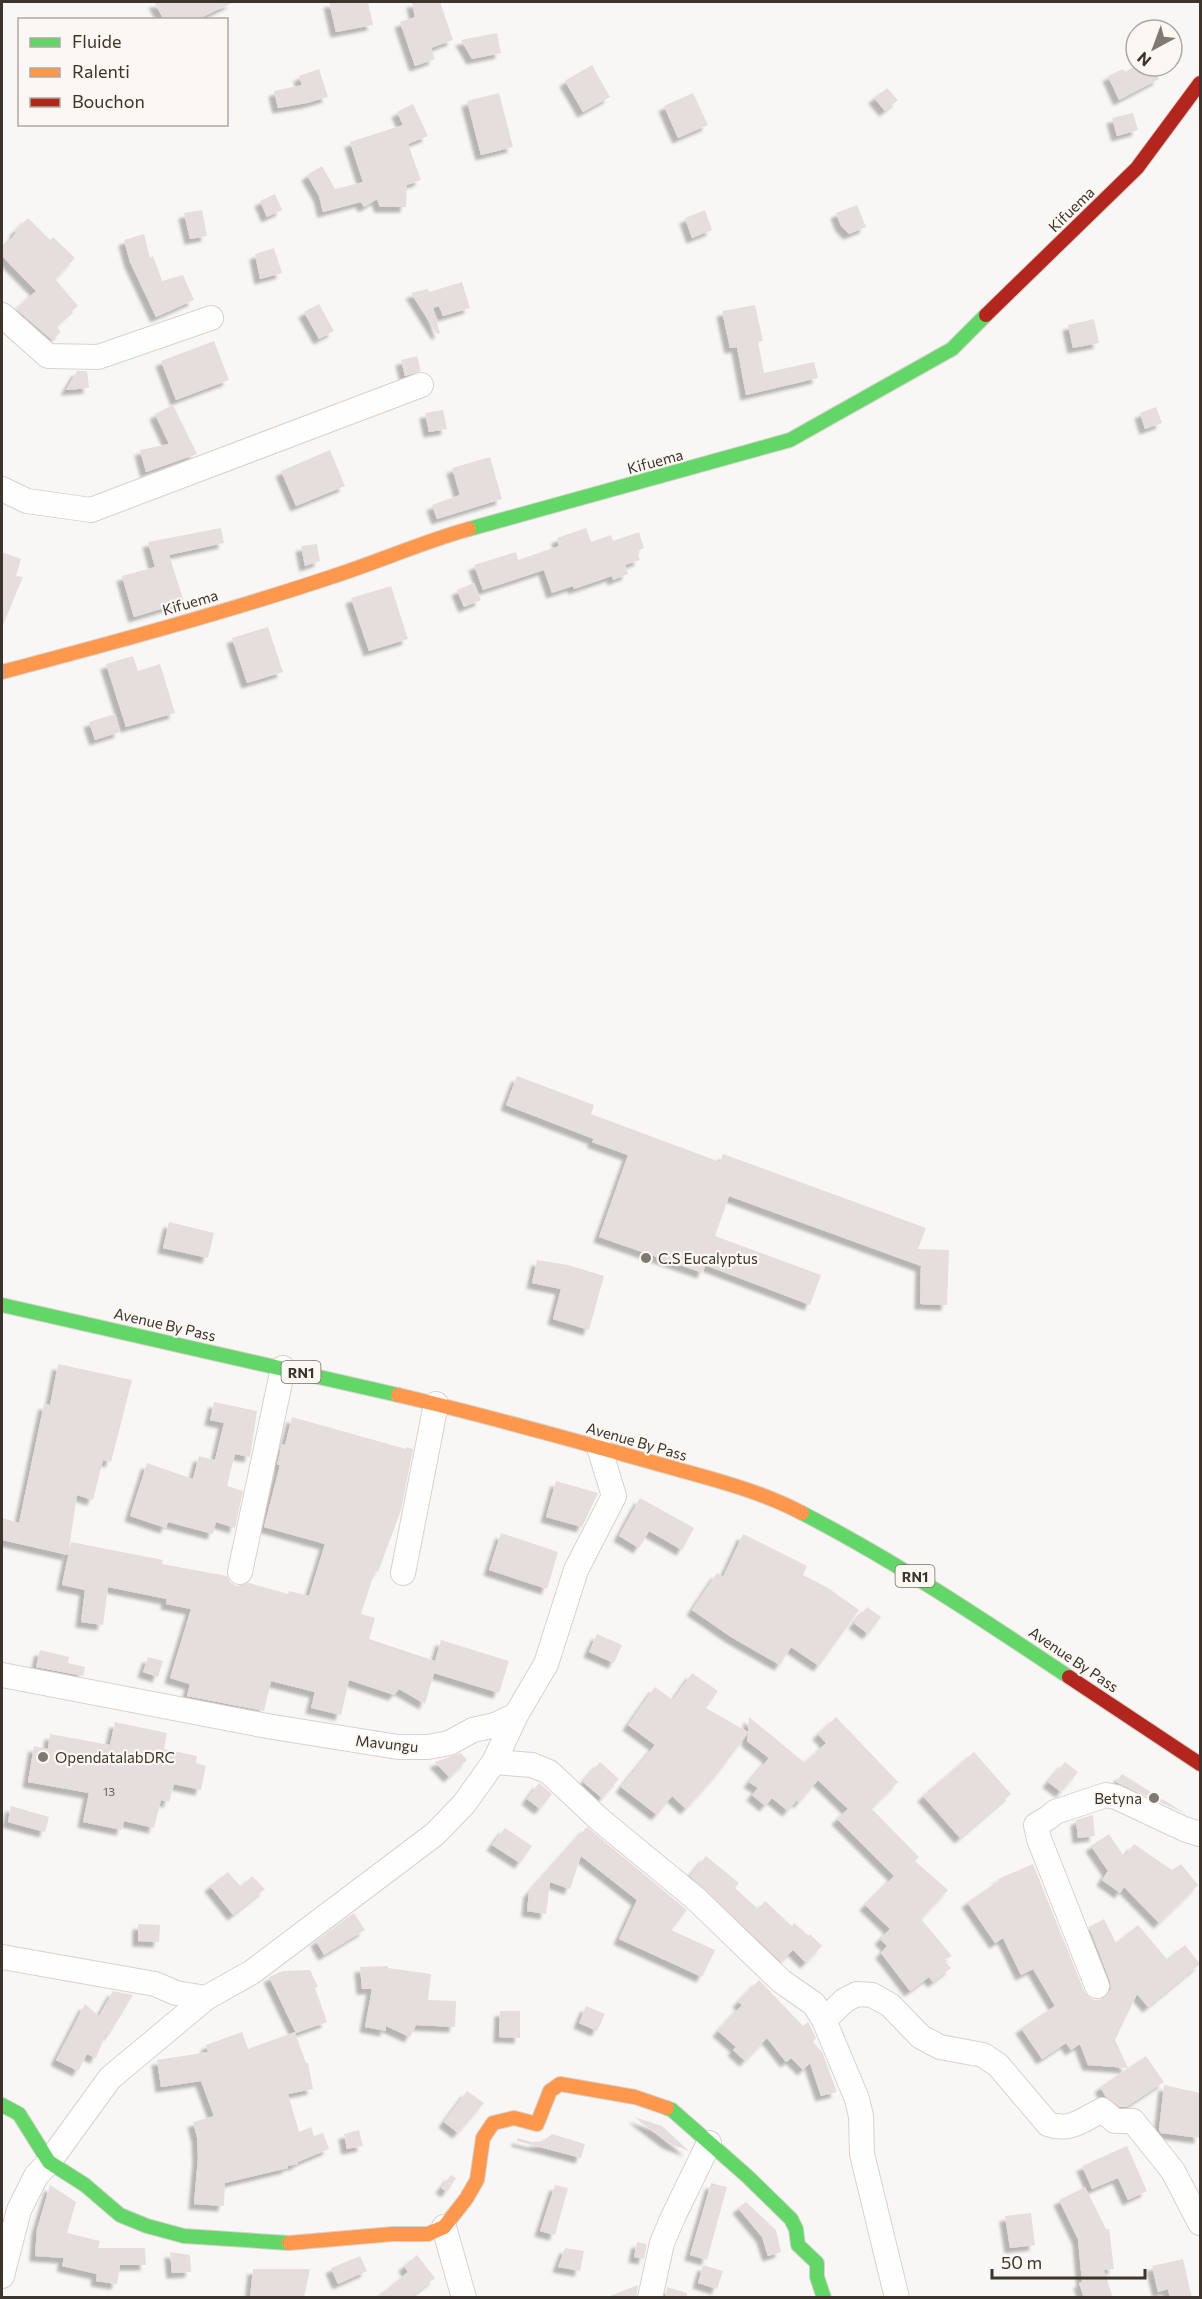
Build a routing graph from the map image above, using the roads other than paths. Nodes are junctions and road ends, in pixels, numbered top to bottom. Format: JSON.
{"nodes":[{"id":1,"x":1200,"y":83,"type":"edge"},
{"id":2,"x":2,"y":315,"type":"edge"},
{"id":3,"x":211,"y":318,"type":"dead end"},
{"id":4,"x":421,"y":385,"type":"dead end"},
{"id":5,"x":2,"y":489,"type":"edge"},
{"id":6,"x":7,"y":665,"type":"edge"},
{"id":7,"x":2,"y":1305,"type":"edge"},
{"id":8,"x":283,"y":1368,"type":"junction"},
{"id":9,"x":436,"y":1404,"type":"junction"},
{"id":10,"x":599,"y":1447,"type":"junction"},
{"id":11,"x":240,"y":1572,"type":"dead end"},
{"id":12,"x":403,"y":1573,"type":"dead end"},
{"id":13,"x":2,"y":1675,"type":"edge"},
{"id":14,"x":516,"y":1715,"type":"junction"},
{"id":15,"x":494,"y":1762,"type":"junction"},
{"id":16,"x":1200,"y":1764,"type":"edge"},
{"id":17,"x":1200,"y":1834,"type":"edge"},
{"id":18,"x":2,"y":1957,"type":"edge"},
{"id":19,"x":1097,"y":1986,"type":"dead end"},
{"id":20,"x":206,"y":1998,"type":"junction"},
{"id":21,"x":824,"y":2020,"type":"junction"},
{"id":22,"x":2,"y":2105,"type":"edge"},
{"id":23,"x":709,"y":2143,"type":"junction"},
{"id":24,"x":49,"y":2162,"type":"junction"},
{"id":25,"x":10,"y":2209,"type":"edge"},
{"id":26,"x":1200,"y":2223,"type":"edge"},
{"id":27,"x":444,"y":2227,"type":"junction"},
{"id":28,"x":2,"y":2277,"type":"edge"},
{"id":29,"x":464,"y":2298,"type":"edge"},
{"id":30,"x":650,"y":2298,"type":"edge"},
{"id":31,"x":824,"y":2298,"type":"edge"},
{"id":32,"x":897,"y":2298,"type":"edge"}],
"edges":[{"from":1,"to":6,"type":"main road","name":"Kifuema"},
{"from":2,"to":3,"type":"street"},
{"from":4,"to":5,"type":"street"},
{"from":7,"to":8,"type":"main road","name":"Avenue By Pass","number":"RN1"},
{"from":8,"to":9,"type":"main road","name":"Avenue By Pass","number":"RN1"},
{"from":8,"to":11,"type":"street"},
{"from":9,"to":10,"type":"main road","name":"Avenue By Pass","number":"RN1"},
{"from":9,"to":12,"type":"street"},
{"from":10,"to":14,"type":"street"},
{"from":10,"to":16,"type":"main road","name":"Avenue By Pass","number":"RN1"},
{"from":13,"to":14,"type":"street","name":"Mavungu"},
{"from":14,"to":15,"type":"street"},
{"from":15,"to":20,"type":"street"},
{"from":15,"to":21,"type":"street"},
{"from":17,"to":19,"type":"street"},
{"from":18,"to":20,"type":"street"},
{"from":20,"to":24,"type":"street"},
{"from":21,"to":26,"type":"street"},
{"from":21,"to":32,"type":"street"},
{"from":22,"to":24,"type":"main road"},
{"from":23,"to":27,"type":"main road"},
{"from":23,"to":30,"type":"street"},
{"from":23,"to":31,"type":"main road"},
{"from":24,"to":25,"type":"street"},
{"from":24,"to":27,"type":"main road"},
{"from":25,"to":28,"type":"street"},
{"from":27,"to":29,"type":"street"}]}
